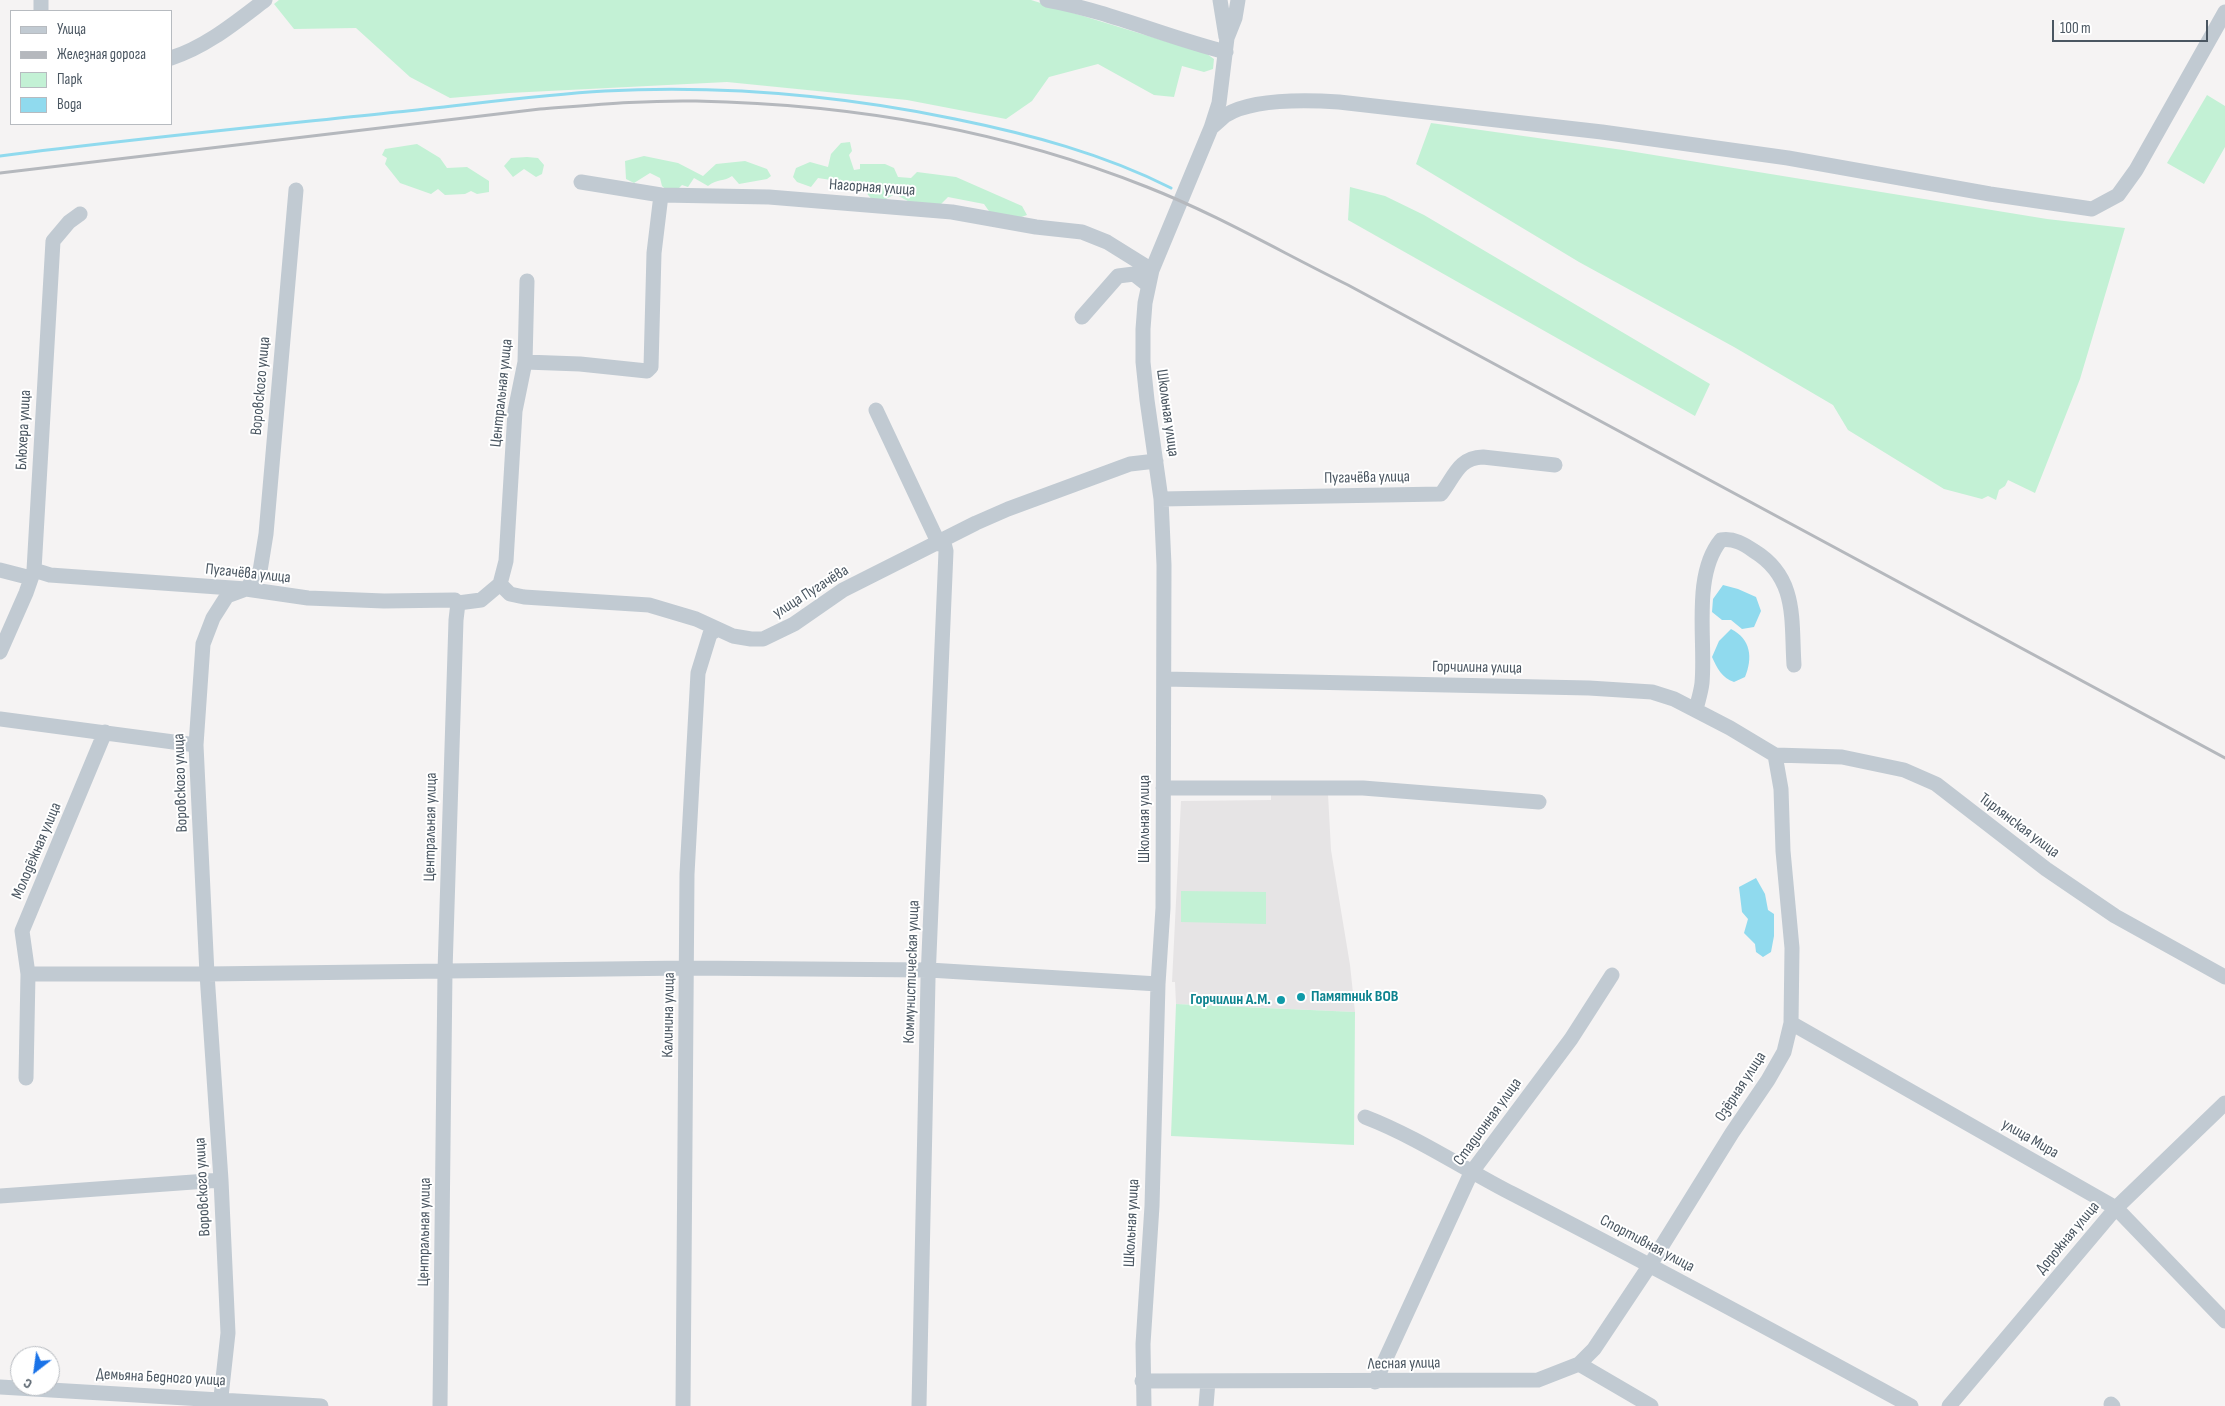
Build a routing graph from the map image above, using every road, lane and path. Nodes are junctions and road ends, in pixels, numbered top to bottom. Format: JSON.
{"nodes":[{"id":1,"x":265,"y":0,"type":"edge"},
{"id":2,"x":1047,"y":0,"type":"edge"},
{"id":3,"x":1220,"y":0,"type":"edge"},
{"id":4,"x":1238,"y":0,"type":"edge"},
{"id":5,"x":2225,"y":12,"type":"edge"},
{"id":6,"x":1227,"y":45,"type":"junction"},
{"id":7,"x":172,"y":58,"type":"edge"},
{"id":8,"x":1211,"y":128,"type":"junction"},
{"id":9,"x":580,"y":182,"type":"dead end"},
{"id":10,"x":296,"y":190,"type":"dead end"},
{"id":11,"x":661,"y":196,"type":"junction"},
{"id":12,"x":80,"y":214,"type":"dead end"},
{"id":13,"x":1152,"y":270,"type":"junction"},
{"id":14,"x":527,"y":281,"type":"dead end"},
{"id":15,"x":1148,"y":285,"type":"junction"},
{"id":16,"x":1082,"y":317,"type":"dead end"},
{"id":17,"x":526,"y":362,"type":"junction"},
{"id":18,"x":876,"y":410,"type":"dead end"},
{"id":19,"x":1156,"y":461,"type":"junction"},
{"id":20,"x":1555,"y":465,"type":"dead end"},
{"id":21,"x":1161,"y":499,"type":"junction"},
{"id":22,"x":941,"y":542,"type":"junction"},
{"id":23,"x":0,"y":570,"type":"edge"},
{"id":24,"x":32,"y":574,"type":"junction"},
{"id":25,"x":500,"y":584,"type":"junction"},
{"id":26,"x":246,"y":589,"type":"junction"},
{"id":27,"x":458,"y":603,"type":"junction"},
{"id":28,"x":716,"y":630,"type":"junction"},
{"id":29,"x":0,"y":652,"type":"edge"},
{"id":30,"x":1794,"y":665,"type":"dead end"},
{"id":31,"x":1164,"y":680,"type":"junction"},
{"id":32,"x":1696,"y":709,"type":"junction"},
{"id":33,"x":0,"y":719,"type":"edge"},
{"id":34,"x":105,"y":732,"type":"junction"},
{"id":35,"x":196,"y":744,"type":"junction"},
{"id":36,"x":1775,"y":755,"type":"junction"},
{"id":37,"x":1163,"y":788,"type":"junction"},
{"id":38,"x":1539,"y":802,"type":"dead end"},
{"id":39,"x":687,"y":968,"type":"junction"},
{"id":40,"x":929,"y":970,"type":"junction"},
{"id":41,"x":445,"y":971,"type":"junction"},
{"id":42,"x":28,"y":974,"type":"junction"},
{"id":43,"x":207,"y":974,"type":"junction"},
{"id":44,"x":1612,"y":975,"type":"dead end"},
{"id":45,"x":2225,"y":977,"type":"edge"},
{"id":46,"x":1158,"y":984,"type":"junction"},
{"id":47,"x":1791,"y":1023,"type":"junction"},
{"id":48,"x":26,"y":1078,"type":"dead end"},
{"id":49,"x":2225,"y":1103,"type":"edge"},
{"id":50,"x":1365,"y":1117,"type":"dead end"},
{"id":51,"x":1471,"y":1173,"type":"junction"},
{"id":52,"x":221,"y":1180,"type":"junction"},
{"id":53,"x":0,"y":1196,"type":"edge"},
{"id":54,"x":2116,"y":1208,"type":"junction"},
{"id":55,"x":1650,"y":1265,"type":"junction"},
{"id":56,"x":2225,"y":1321,"type":"edge"},
{"id":57,"x":1579,"y":1364,"type":"junction"},
{"id":58,"x":1142,"y":1381,"type":"junction"},
{"id":59,"x":1208,"y":1381,"type":"junction"},
{"id":60,"x":1375,"y":1382,"type":"junction"},
{"id":61,"x":0,"y":1387,"type":"edge"},
{"id":62,"x":220,"y":1402,"type":"edge"},
{"id":63,"x":320,"y":1406,"type":"edge"},
{"id":64,"x":440,"y":1406,"type":"edge"},
{"id":65,"x":683,"y":1406,"type":"edge"},
{"id":66,"x":919,"y":1406,"type":"edge"},
{"id":67,"x":1144,"y":1406,"type":"edge"},
{"id":68,"x":1206,"y":1406,"type":"edge"},
{"id":69,"x":1651,"y":1406,"type":"edge"},
{"id":70,"x":1911,"y":1406,"type":"edge"},
{"id":71,"x":1949,"y":1406,"type":"edge"}],
"edges":[{"from":1,"to":7,"type":"street"},
{"from":2,"to":6,"type":"street"},
{"from":3,"to":6,"type":"street"},
{"from":4,"to":6,"type":"street"},
{"from":5,"to":8,"type":"street"},
{"from":6,"to":8,"type":"street","name":"Школьная улица"},
{"from":8,"to":13,"type":"street","name":"Школьная улица"},
{"from":9,"to":11,"type":"street","name":"Нагорная улица"},
{"from":10,"to":26,"type":"street","name":"Воровского улица"},
{"from":11,"to":13,"type":"street","name":"Нагорная улица"},
{"from":11,"to":17,"type":"street"},
{"from":12,"to":24,"type":"street","name":"Блюхера улица"},
{"from":13,"to":15,"type":"street","name":"Школьная улица"},
{"from":14,"to":17,"type":"street","name":"Центральная улица"},
{"from":15,"to":16,"type":"street"},
{"from":15,"to":19,"type":"street","name":"Школьная улица"},
{"from":17,"to":25,"type":"street","name":"Центральная улица"},
{"from":18,"to":22,"type":"street","name":"Коммунистическая улица"},
{"from":19,"to":21,"type":"street","name":"Школьная улица"},
{"from":19,"to":22,"type":"street","name":"улица Пугачёва"},
{"from":20,"to":21,"type":"street","name":"Пугачёва улица"},
{"from":21,"to":31,"type":"street","name":"Школьная улица"},
{"from":22,"to":28,"type":"street","name":"улица Пугачёва"},
{"from":22,"to":40,"type":"street","name":"Коммунистическая улица"},
{"from":23,"to":24,"type":"street","name":"Пугачёва улица"},
{"from":24,"to":26,"type":"street","name":"Пугачёва улица"},
{"from":24,"to":29,"type":"street","name":"Блюхера улица"},
{"from":25,"to":27,"type":"street"},
{"from":25,"to":28,"type":"street","name":"улица Пугачёва"},
{"from":26,"to":27,"type":"street","name":"Пугачёва улица"},
{"from":26,"to":35,"type":"street","name":"Воровского улица"},
{"from":27,"to":41,"type":"street","name":"Центральная улица"},
{"from":28,"to":39,"type":"street","name":"Калинина улица"},
{"from":30,"to":32,"type":"street"},
{"from":31,"to":32,"type":"street","name":"Горчилина улица"},
{"from":31,"to":37,"type":"street","name":"Школьная улица"},
{"from":32,"to":36,"type":"street","name":"Горчилина улица"},
{"from":33,"to":34,"type":"street"},
{"from":34,"to":35,"type":"street"},
{"from":34,"to":42,"type":"street","name":"Молодёжная улица"},
{"from":35,"to":43,"type":"street","name":"Воровского улица"},
{"from":36,"to":45,"type":"street","name":"Тирлянская улица"},
{"from":36,"to":47,"type":"street","name":"Озёрная улица"},
{"from":37,"to":38,"type":"street"},
{"from":37,"to":46,"type":"street","name":"Школьная улица"},
{"from":39,"to":40,"type":"street"},
{"from":39,"to":41,"type":"street"},
{"from":39,"to":65,"type":"street","name":"Калинина улица"},
{"from":40,"to":46,"type":"street"},
{"from":40,"to":66,"type":"street","name":"Коммунистическая улица"},
{"from":41,"to":43,"type":"street"},
{"from":41,"to":64,"type":"street","name":"Центральная улица"},
{"from":42,"to":43,"type":"street"},
{"from":42,"to":48,"type":"street","name":"Молодёжная улица"},
{"from":43,"to":52,"type":"street","name":"Воровского улица"},
{"from":44,"to":51,"type":"street","name":"Стадионная улица"},
{"from":46,"to":58,"type":"street","name":"Школьная улица"},
{"from":47,"to":54,"type":"street","name":"улица Мира"},
{"from":47,"to":55,"type":"street","name":"Озёрная улица"},
{"from":49,"to":54,"type":"street","name":"Дорожная улица"},
{"from":50,"to":51,"type":"street","name":"Спортивная улица"},
{"from":51,"to":55,"type":"street","name":"Спортивная улица"},
{"from":51,"to":60,"type":"street","name":"Стадионная улица"},
{"from":52,"to":53,"type":"street"},
{"from":52,"to":62,"type":"street","name":"Воровского улица"},
{"from":54,"to":56,"type":"street","name":"улица Мира"},
{"from":54,"to":71,"type":"street","name":"Дорожная улица"},
{"from":55,"to":57,"type":"street","name":"Озёрная улица"},
{"from":55,"to":70,"type":"street","name":"Спортивная улица"},
{"from":57,"to":60,"type":"street","name":"Лесная улица"},
{"from":57,"to":69,"type":"street"},
{"from":58,"to":59,"type":"street","name":"Лесная улица"},
{"from":58,"to":67,"type":"street","name":"Школьная улица"},
{"from":59,"to":60,"type":"street","name":"Лесная улица"},
{"from":59,"to":68,"type":"street"},
{"from":61,"to":62,"type":"street","name":"Демьяна Бедного улица"},
{"from":62,"to":63,"type":"street","name":"Демьяна Бедного улица"}]}
